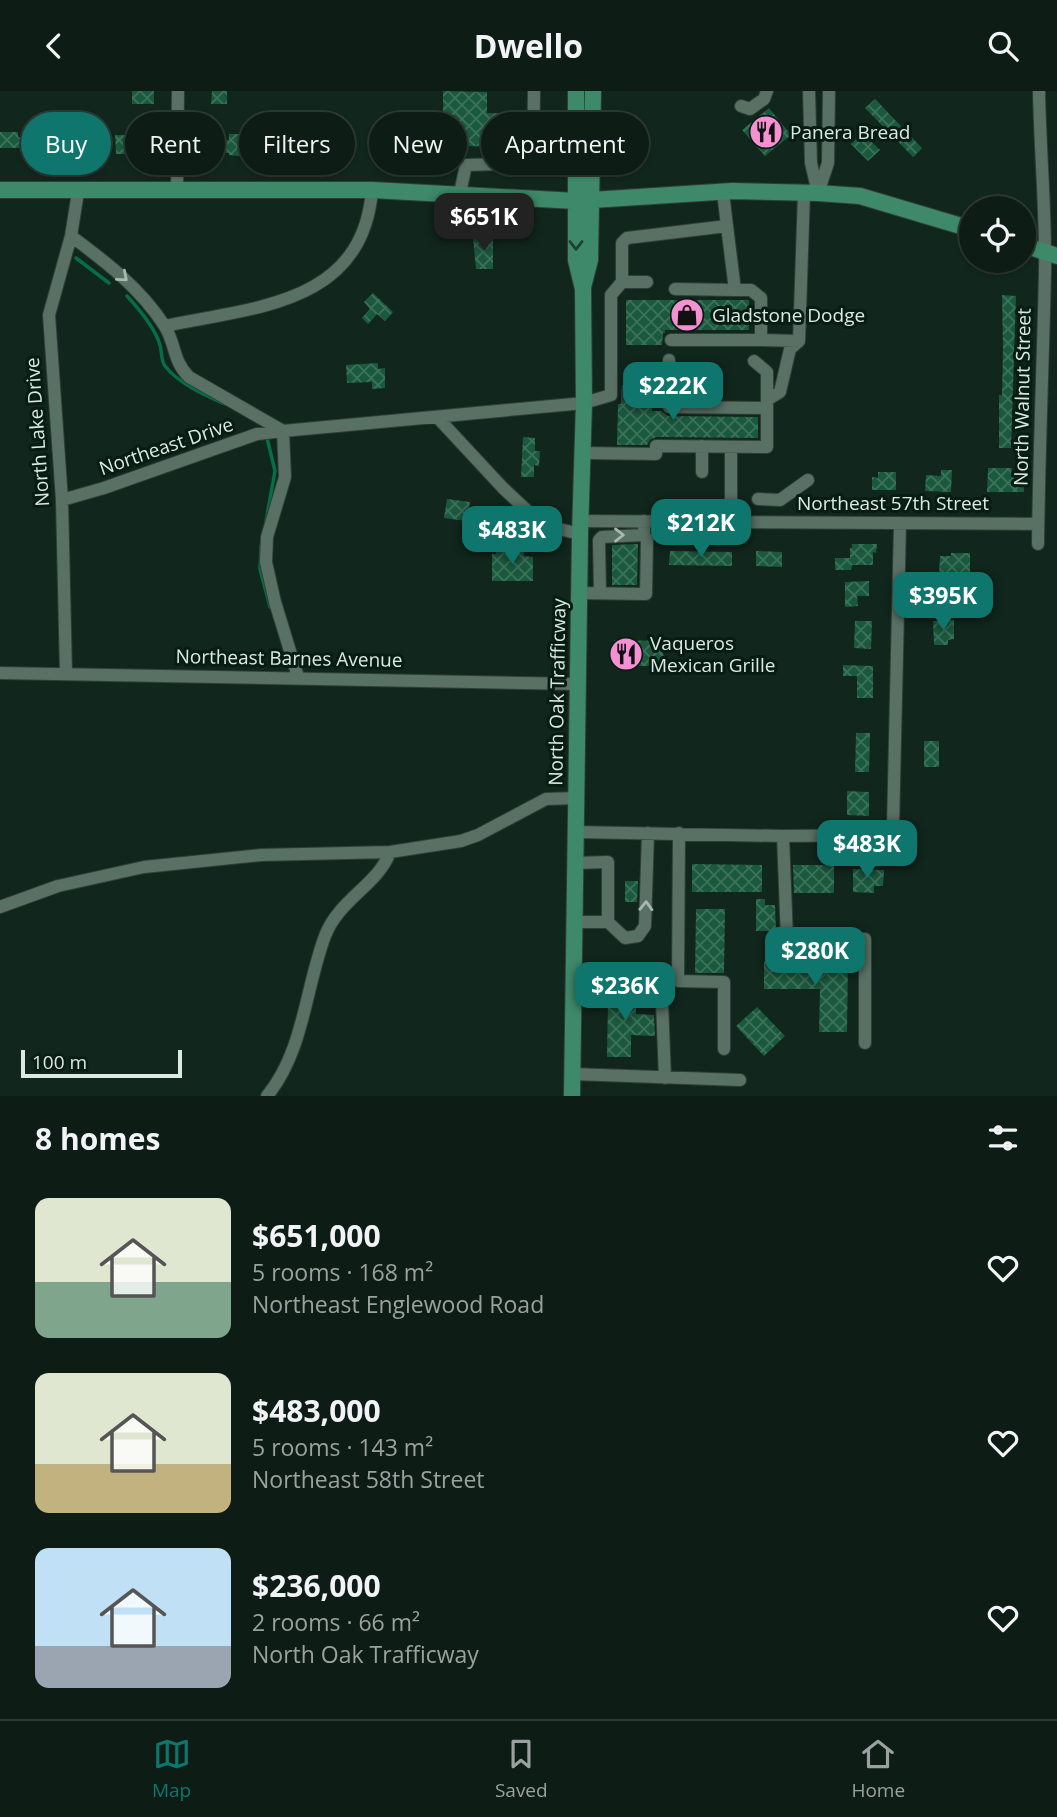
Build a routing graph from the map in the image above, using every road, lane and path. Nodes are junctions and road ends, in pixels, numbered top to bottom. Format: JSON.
{"nodes":[{"id":1,"x":178,"y":91,"type":"edge"},
{"id":2,"x":534,"y":91,"type":"edge"},
{"id":3,"x":576,"y":91,"type":"edge"},
{"id":4,"x":593,"y":91,"type":"edge"},
{"id":5,"x":767,"y":91,"type":"edge"},
{"id":6,"x":809,"y":91,"type":"edge"},
{"id":7,"x":829,"y":91,"type":"edge"},
{"id":8,"x":1039,"y":91,"type":"edge"},
{"id":9,"x":741,"y":106,"type":"dead end"},
{"id":10,"x":177,"y":189,"type":"junction"},
{"id":11,"x":0,"y":190,"type":"edge"},
{"id":12,"x":372,"y":190,"type":"junction"},
{"id":13,"x":78,"y":192,"type":"junction"},
{"id":14,"x":723,"y":192,"type":"junction"},
{"id":15,"x":460,"y":193,"type":"junction"},
{"id":16,"x":811,"y":193,"type":"junction"},
{"id":17,"x":584,"y":200,"type":"junction"},
{"id":18,"x":959,"y":225,"type":"edge"},
{"id":19,"x":727,"y":226,"type":"junction"},
{"id":20,"x":71,"y":236,"type":"junction"},
{"id":21,"x":1051,"y":253,"type":"edge"},
{"id":22,"x":622,"y":282,"type":"junction"},
{"id":23,"x":647,"y":282,"type":"dead end"},
{"id":24,"x":676,"y":289,"type":"dead end"},
{"id":25,"x":735,"y":290,"type":"junction"},
{"id":26,"x":165,"y":326,"type":"junction"},
{"id":27,"x":671,"y":340,"type":"dead end"},
{"id":28,"x":761,"y":340,"type":"junction"},
{"id":29,"x":799,"y":341,"type":"junction"},
{"id":30,"x":669,"y":360,"type":"dead end"},
{"id":31,"x":754,"y":361,"type":"dead end"},
{"id":32,"x":652,"y":395,"type":"tunnel mouth"},
{"id":33,"x":669,"y":395,"type":"junction"},
{"id":34,"x":584,"y":403,"type":"junction"},
{"id":35,"x":767,"y":404,"type":"junction"},
{"id":36,"x":437,"y":417,"type":"junction"},
{"id":37,"x":283,"y":431,"type":"junction"},
{"id":38,"x":702,"y":446,"type":"junction"},
{"id":39,"x":731,"y":447,"type":"junction"},
{"id":40,"x":583,"y":453,"type":"junction"},
{"id":41,"x":702,"y":472,"type":"dead end"},
{"id":42,"x":808,"y":480,"type":"dead end"},
{"id":43,"x":758,"y":499,"type":"dead end"},
{"id":44,"x":62,"y":500,"type":"junction"},
{"id":45,"x":644,"y":521,"type":"junction"},
{"id":46,"x":731,"y":521,"type":"junction"},
{"id":47,"x":900,"y":523,"type":"junction"},
{"id":48,"x":1038,"y":524,"type":"junction"},
{"id":49,"x":580,"y":527,"type":"junction"},
{"id":50,"x":644,"y":535,"type":"junction"},
{"id":51,"x":1038,"y":544,"type":"dead end"},
{"id":52,"x":579,"y":593,"type":"junction"},
{"id":53,"x":600,"y":593,"type":"junction"},
{"id":54,"x":0,"y":673,"type":"edge"},
{"id":55,"x":66,"y":673,"type":"junction"},
{"id":56,"x":298,"y":677,"type":"junction"},
{"id":57,"x":578,"y":684,"type":"junction"},
{"id":58,"x":576,"y":798,"type":"junction"},
{"id":59,"x":576,"y":832,"type":"junction"},
{"id":60,"x":648,"y":833,"type":"junction"},
{"id":61,"x":679,"y":833,"type":"junction"},
{"id":62,"x":783,"y":836,"type":"junction"},
{"id":63,"x":390,"y":852,"type":"junction"},
{"id":64,"x":575,"y":863,"type":"junction"},
{"id":65,"x":0,"y":907,"type":"edge"},
{"id":66,"x":575,"y":922,"type":"junction"},
{"id":67,"x":608,"y":922,"type":"junction"},
{"id":68,"x":662,"y":1002,"type":"dead end"},
{"id":69,"x":865,"y":1043,"type":"dead end"},
{"id":70,"x":724,"y":1049,"type":"dead end"},
{"id":71,"x":573,"y":1074,"type":"junction"},
{"id":72,"x":665,"y":1078,"type":"junction"},
{"id":73,"x":740,"y":1080,"type":"dead end"},
{"id":74,"x":267,"y":1096,"type":"edge"},
{"id":75,"x":572,"y":1096,"type":"edge"}],
"edges":[{"from":1,"to":10,"type":"street"},
{"from":2,"to":15,"type":"street"},
{"from":3,"to":17,"type":"main road","name":"North Oak Trafficway"},
{"from":4,"to":17,"type":"main road","name":"North Oak Trafficway"},
{"from":5,"to":9,"type":"street"},
{"from":6,"to":16,"type":"street"},
{"from":7,"to":16,"type":"street"},
{"from":8,"to":21,"type":"street","name":"North Walnut Street"},
{"from":10,"to":12,"type":"main road"},
{"from":10,"to":13,"type":"main road"},
{"from":11,"to":13,"type":"main road"},
{"from":12,"to":15,"type":"main road"},
{"from":12,"to":26,"type":"street"},
{"from":13,"to":20,"type":"street","name":"North Lake Drive"},
{"from":14,"to":16,"type":"main road"},
{"from":14,"to":17,"type":"main road"},
{"from":14,"to":19,"type":"street"},
{"from":15,"to":17,"type":"main road"},
{"from":16,"to":18,"type":"main road"},
{"from":16,"to":29,"type":"street"},
{"from":17,"to":34,"type":"main road","name":"North Oak Trafficway"},
{"from":19,"to":22,"type":"street"},
{"from":19,"to":25,"type":"street"},
{"from":20,"to":26,"type":"street","one_way":true},
{"from":20,"to":44,"type":"street","name":"North Lake Drive"},
{"from":21,"to":48,"type":"street","name":"North Walnut Street"},
{"from":22,"to":23,"type":"street"},
{"from":22,"to":34,"type":"street","name":"Northeast Drive"},
{"from":24,"to":25,"type":"street"},
{"from":25,"to":28,"type":"street"},
{"from":26,"to":37,"type":"street"},
{"from":27,"to":28,"type":"street"},
{"from":28,"to":29,"type":"street"},
{"from":29,"to":35,"type":"street"},
{"from":30,"to":33,"type":"street"},
{"from":31,"to":35,"type":"street"},
{"from":32,"to":33,"type":"street"},
{"from":33,"to":35,"type":"street"},
{"from":34,"to":36,"type":"street","name":"Northeast Drive"},
{"from":34,"to":40,"type":"main road","name":"North Oak Trafficway"},
{"from":35,"to":39,"type":"street"},
{"from":36,"to":37,"type":"street","name":"Northeast Drive"},
{"from":36,"to":49,"type":"street","name":"Northeast 57th Street"},
{"from":37,"to":44,"type":"street","name":"Northeast Drive"},
{"from":37,"to":56,"type":"street"},
{"from":38,"to":39,"type":"street"},
{"from":38,"to":40,"type":"street"},
{"from":38,"to":41,"type":"street"},
{"from":39,"to":46,"type":"street"},
{"from":40,"to":49,"type":"main road","name":"North Oak Trafficway"},
{"from":42,"to":43,"type":"street"},
{"from":44,"to":55,"type":"street","name":"North Lake Drive"},
{"from":45,"to":46,"type":"street","name":"Northeast 57th Street"},
{"from":45,"to":49,"type":"street","name":"Northeast 57th Street"},
{"from":45,"to":50,"type":"street"},
{"from":46,"to":47,"type":"street","name":"Northeast 57th Street"},
{"from":47,"to":48,"type":"street","name":"Northeast 57th Street"},
{"from":47,"to":62,"type":"street"},
{"from":48,"to":51,"type":"street","name":"North Walnut Street"},
{"from":49,"to":52,"type":"main road","name":"North Oak Trafficway"},
{"from":53,"to":50,"type":"street","one_way":true},
{"from":50,"to":53,"type":"street"},
{"from":52,"to":53,"type":"street"},
{"from":52,"to":57,"type":"main road","name":"North Oak Trafficway"},
{"from":54,"to":55,"type":"street","name":"Northeast Barnes Avenue"},
{"from":55,"to":56,"type":"street","name":"Northeast Barnes Avenue"},
{"from":56,"to":57,"type":"street","name":"Northeast Barnes Avenue"},
{"from":57,"to":58,"type":"main road","name":"North Oak Trafficway"},
{"from":58,"to":59,"type":"main road","name":"North Oak Trafficway"},
{"from":58,"to":63,"type":"street"},
{"from":59,"to":60,"type":"street"},
{"from":59,"to":64,"type":"main road","name":"North Oak Trafficway"},
{"from":60,"to":61,"type":"street"},
{"from":67,"to":60,"type":"street","one_way":true},
{"from":61,"to":62,"type":"street"},
{"from":61,"to":70,"type":"street"},
{"from":62,"to":69,"type":"street"},
{"from":63,"to":65,"type":"street"},
{"from":63,"to":74,"type":"street"},
{"from":64,"to":66,"type":"main road","name":"North Oak Trafficway"},
{"from":64,"to":67,"type":"street"},
{"from":66,"to":67,"type":"street"},
{"from":66,"to":71,"type":"main road","name":"North Oak Trafficway"},
{"from":68,"to":72,"type":"street"},
{"from":71,"to":72,"type":"street"},
{"from":71,"to":75,"type":"main road","name":"North Oak Trafficway"},
{"from":72,"to":73,"type":"street"}]}
